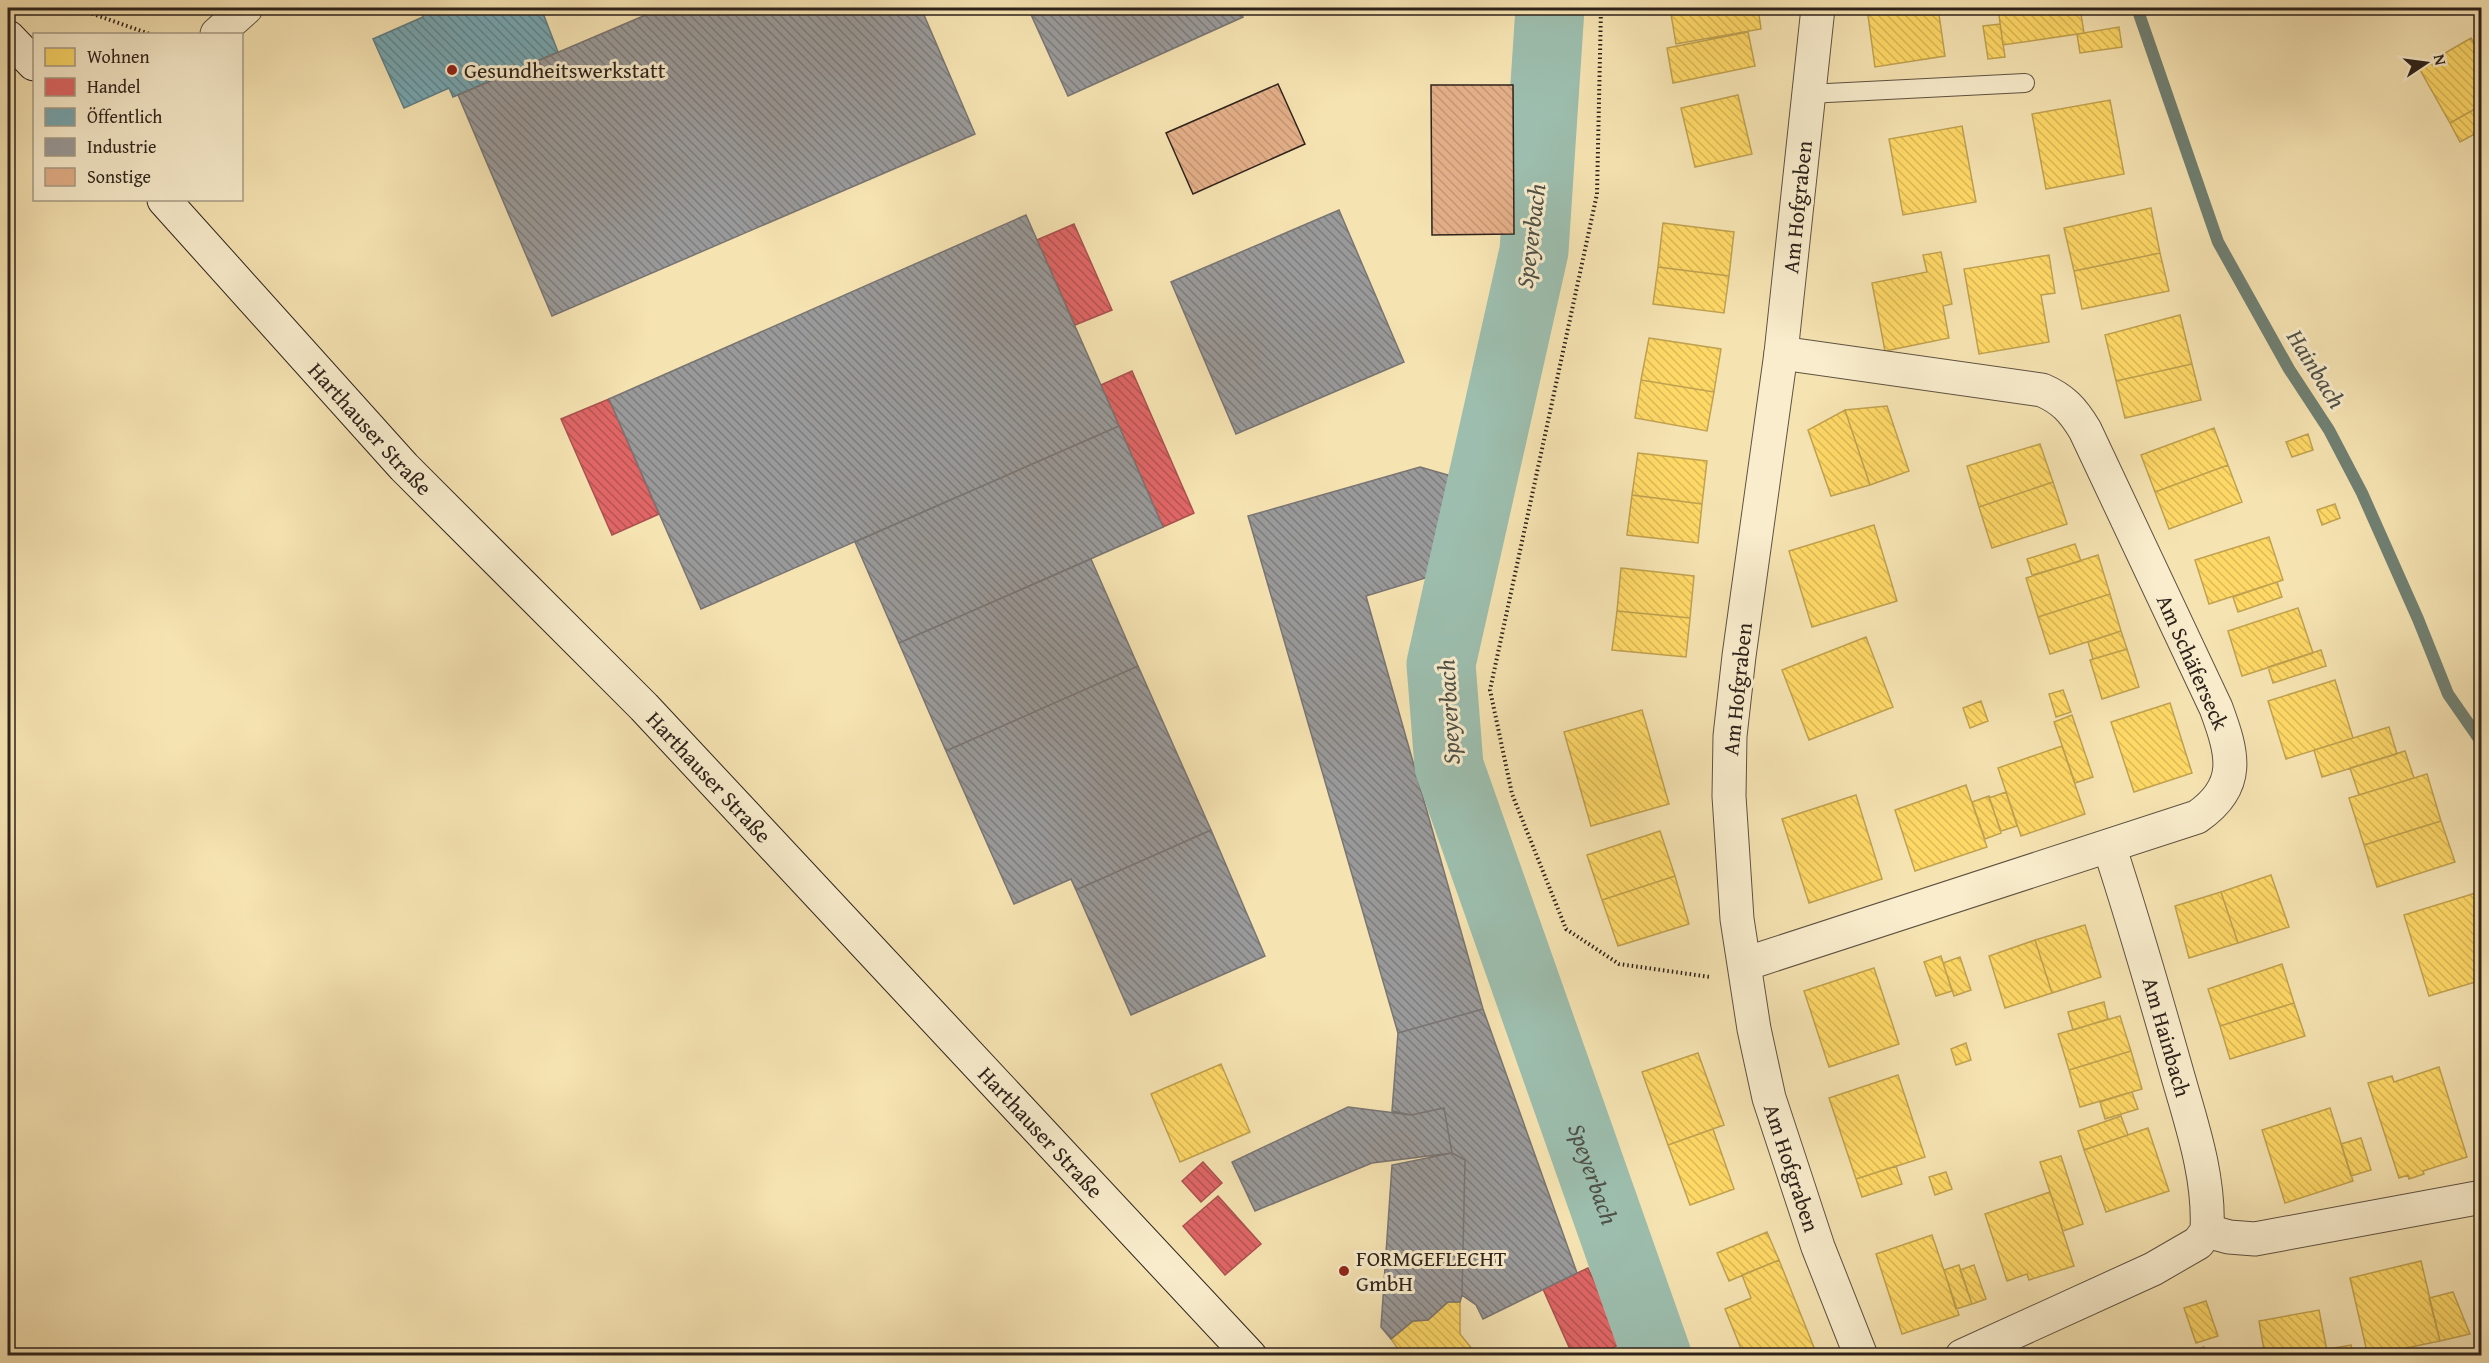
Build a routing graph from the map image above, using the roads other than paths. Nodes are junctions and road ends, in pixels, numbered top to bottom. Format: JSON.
{"nodes":[{"id":1,"x":246,"y":8,"type":"edge"},
{"id":2,"x":1818,"y":8,"type":"edge"},
{"id":3,"x":218,"y":33,"type":"edge"},
{"id":4,"x":8,"y":37,"type":"edge"},
{"id":5,"x":33,"y":63,"type":"edge"},
{"id":6,"x":2025,"y":83,"type":"dead end"},
{"id":7,"x":1808,"y":94,"type":"junction"},
{"id":8,"x":166,"y":201,"type":"edge"},
{"id":9,"x":1781,"y":353,"type":"junction"},
{"id":10,"x":2109,"y":846,"type":"junction"},
{"id":11,"x":1744,"y":964,"type":"junction"},
{"id":12,"x":2481,"y":1197,"type":"edge"},
{"id":13,"x":2207,"y":1231,"type":"junction"},
{"id":14,"x":1250,"y":1356,"type":"edge"},
{"id":15,"x":1861,"y":1356,"type":"edge"},
{"id":16,"x":1962,"y":1356,"type":"edge"}],
"edges":[{"from":1,"to":3,"type":"street"},
{"from":2,"to":7,"type":"street","name":"Am Hofgraben"},
{"from":4,"to":5,"type":"street"},
{"from":6,"to":7,"type":"lane"},
{"from":7,"to":9,"type":"street","name":"Am Hofgraben"},
{"from":8,"to":14,"type":"street","name":"Harthauser Straße"},
{"from":9,"to":10,"type":"street","name":"Am Schäferseck"},
{"from":9,"to":11,"type":"street","name":"Am Hofgraben"},
{"from":10,"to":11,"type":"street","name":"Am Schäferseck"},
{"from":10,"to":13,"type":"street","name":"Am Hainbach"},
{"from":11,"to":15,"type":"street","name":"Am Hofgraben"},
{"from":12,"to":13,"type":"street"},
{"from":13,"to":16,"type":"street"}]}
